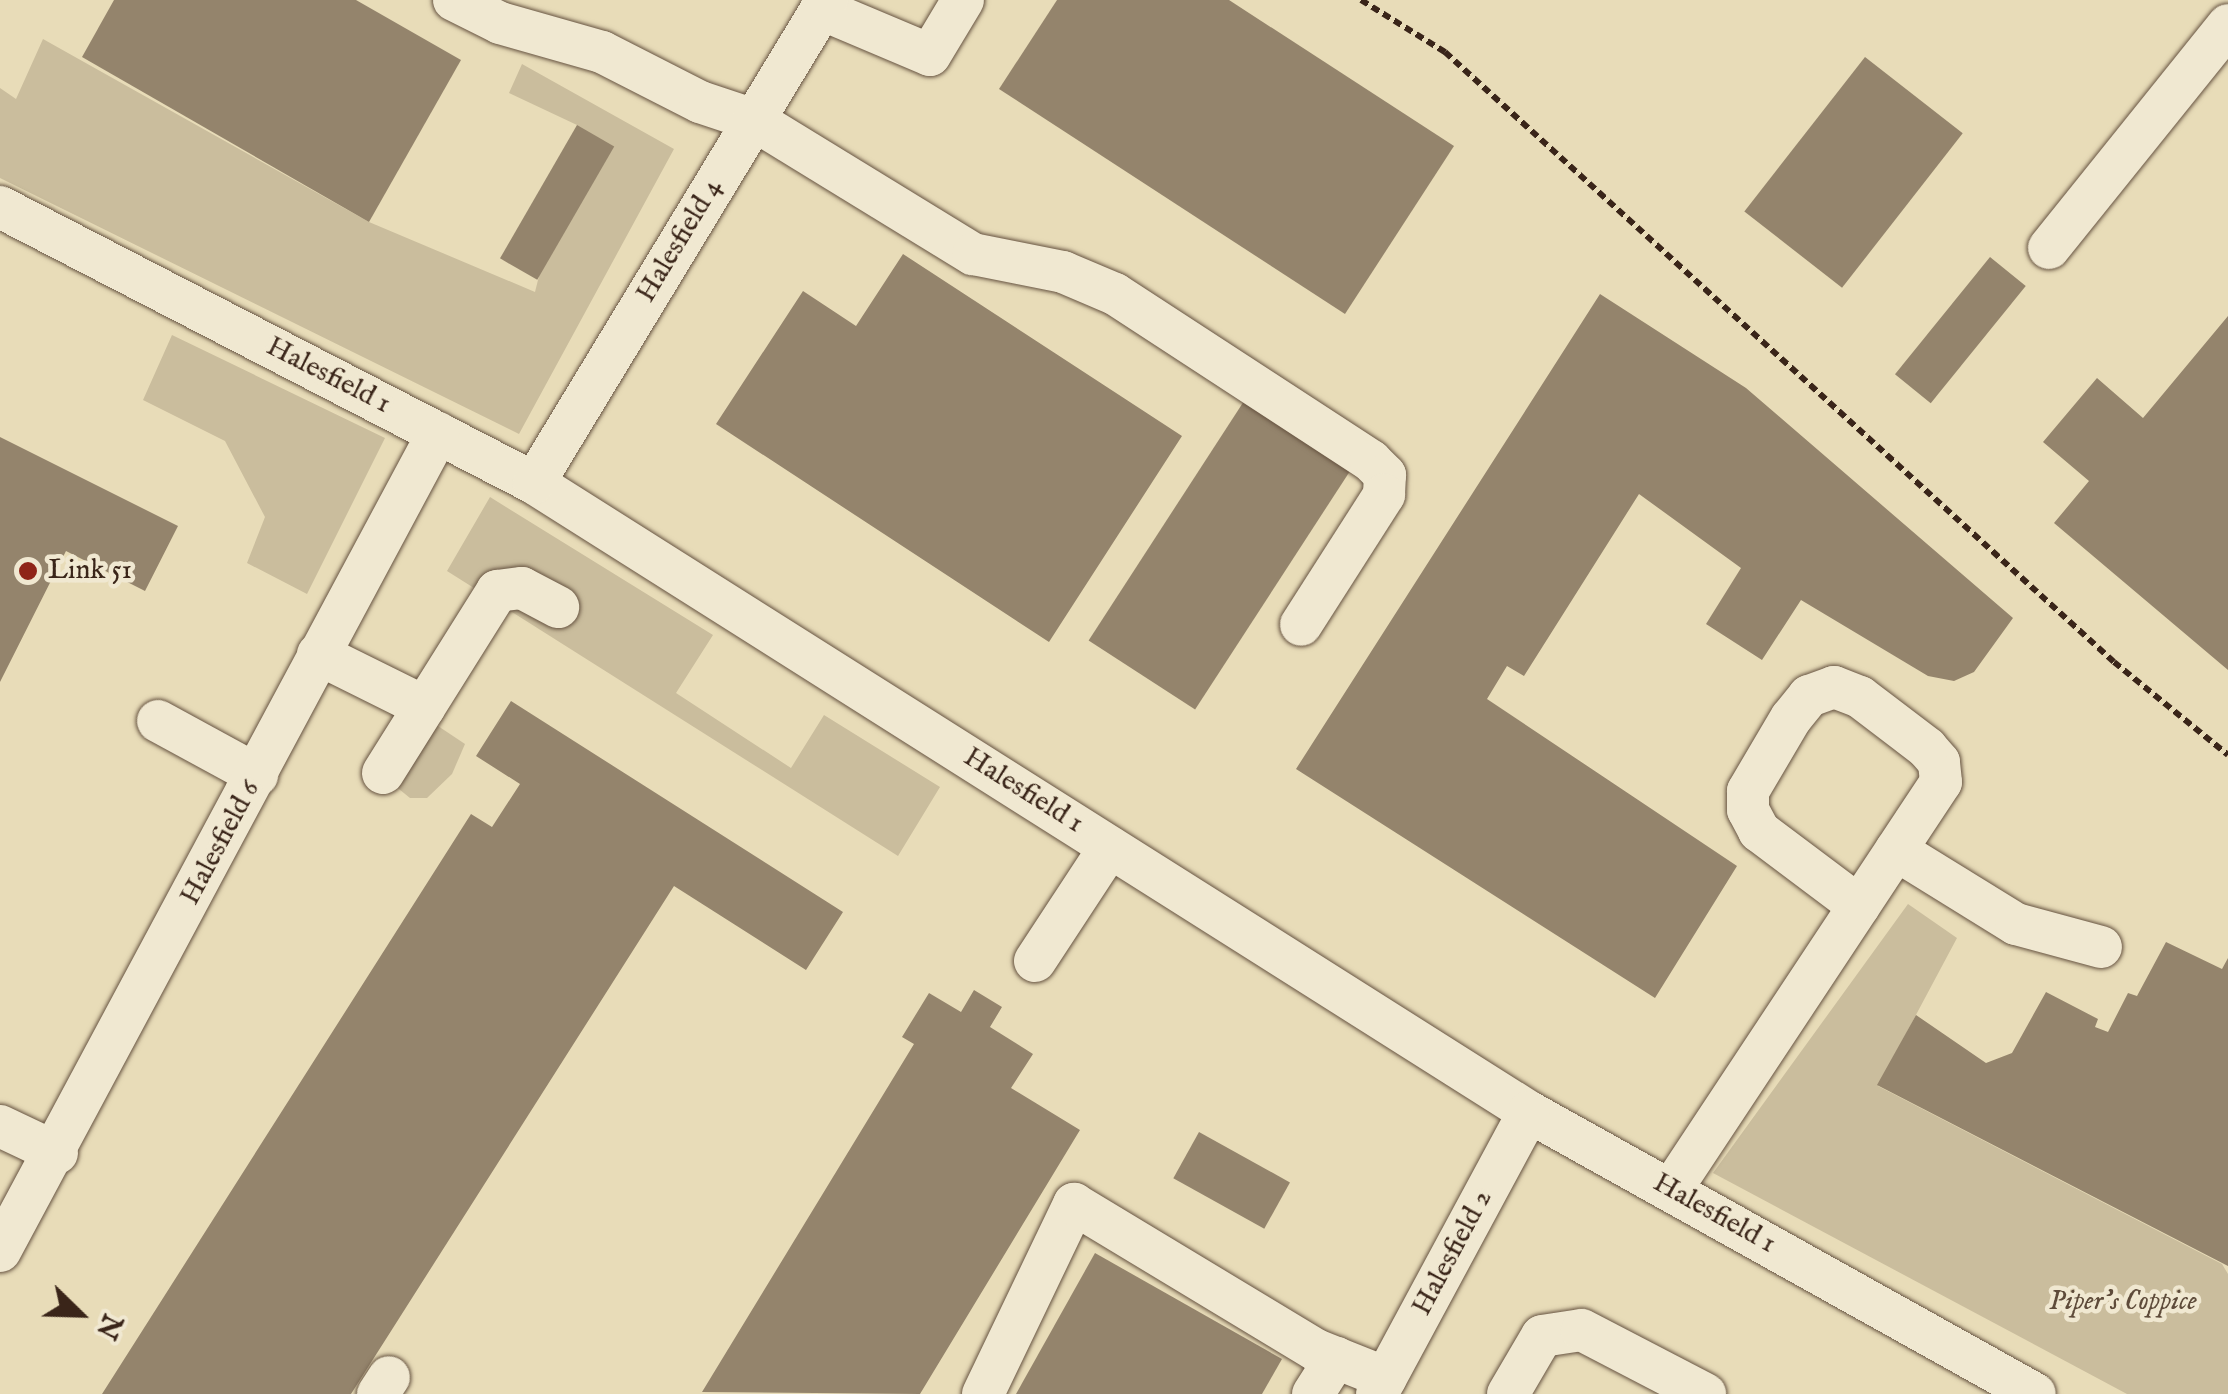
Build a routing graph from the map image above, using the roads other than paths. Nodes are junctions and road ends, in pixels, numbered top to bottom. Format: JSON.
{"nodes":[{"id":1,"x":454,"y":0,"type":"edge"},
{"id":2,"x":963,"y":0,"type":"edge"},
{"id":3,"x":824,"y":4,"type":"edge"},
{"id":4,"x":2228,"y":26,"type":"edge"},
{"id":5,"x":754,"y":120,"type":"junction"},
{"id":6,"x":0,"y":207,"type":"edge"},
{"id":7,"x":2048,"y":248,"type":"dead end"},
{"id":8,"x":438,"y":433,"type":"junction"},
{"id":9,"x":534,"y":482,"type":"junction"},
{"id":10,"x":558,"y":606,"type":"dead end"},
{"id":11,"x":1302,"y":625,"type":"dead end"},
{"id":12,"x":318,"y":654,"type":"junction"},
{"id":13,"x":425,"y":707,"type":"junction"},
{"id":14,"x":158,"y":721,"type":"dead end"},
{"id":15,"x":383,"y":773,"type":"dead end"},
{"id":16,"x":256,"y":776,"type":"junction"},
{"id":17,"x":1110,"y":847,"type":"junction"},
{"id":18,"x":1896,"y":850,"type":"junction"},
{"id":19,"x":1859,"y":906,"type":"junction"},
{"id":20,"x":2101,"y":947,"type":"dead end"},
{"id":21,"x":1034,"y":961,"type":"dead end"},
{"id":22,"x":1529,"y":1112,"type":"junction"},
{"id":23,"x":0,"y":1126,"type":"edge"},
{"id":24,"x":56,"y":1153,"type":"junction"},
{"id":25,"x":1671,"y":1190,"type":"junction"},
{"id":26,"x":0,"y":1251,"type":"edge"},
{"id":27,"x":1336,"y":1358,"type":"junction"},
{"id":28,"x":1382,"y":1386,"type":"edge"},
{"id":29,"x":983,"y":1394,"type":"edge"},
{"id":30,"x":1313,"y":1394,"type":"edge"},
{"id":31,"x":1508,"y":1394,"type":"edge"},
{"id":32,"x":1705,"y":1394,"type":"edge"},
{"id":33,"x":2035,"y":1394,"type":"edge"}],
"edges":[{"from":1,"to":5,"type":"street"},
{"from":2,"to":3,"type":"street"},
{"from":3,"to":5,"type":"street","name":"Halesfield 4"},
{"from":4,"to":7,"type":"street"},
{"from":5,"to":9,"type":"street","name":"Halesfield 4"},
{"from":5,"to":11,"type":"street"},
{"from":6,"to":8,"type":"street","name":"Halesfield 1"},
{"from":8,"to":9,"type":"street","name":"Halesfield 1"},
{"from":8,"to":12,"type":"street","name":"Halesfield 6"},
{"from":9,"to":17,"type":"street","name":"Halesfield 1"},
{"from":10,"to":13,"type":"street"},
{"from":12,"to":13,"type":"street"},
{"from":12,"to":16,"type":"street","name":"Halesfield 6"},
{"from":13,"to":15,"type":"street"},
{"from":14,"to":16,"type":"street"},
{"from":16,"to":24,"type":"street","name":"Halesfield 6"},
{"from":17,"to":21,"type":"street"},
{"from":17,"to":22,"type":"street","name":"Halesfield 1"},
{"from":18,"to":19,"type":"street"},
{"from":18,"to":19,"type":"street"},
{"from":18,"to":20,"type":"street"},
{"from":19,"to":25,"type":"street"},
{"from":22,"to":25,"type":"street","name":"Halesfield 1"},
{"from":22,"to":28,"type":"street","name":"Halesfield 2"},
{"from":23,"to":24,"type":"street"},
{"from":24,"to":26,"type":"street","name":"Halesfield 6"},
{"from":25,"to":33,"type":"street","name":"Halesfield 1"},
{"from":27,"to":28,"type":"street"},
{"from":27,"to":29,"type":"street"},
{"from":27,"to":30,"type":"street"},
{"from":31,"to":32,"type":"street"}]}
